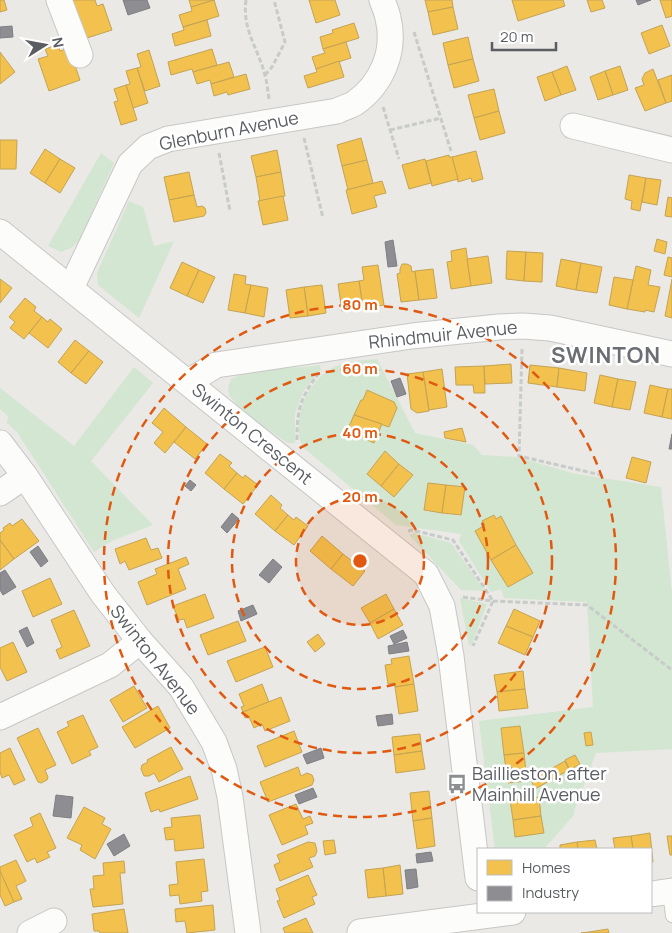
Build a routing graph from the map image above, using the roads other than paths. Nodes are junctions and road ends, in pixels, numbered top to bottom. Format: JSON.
{"nodes":[{"id":1,"x":60,"y":0,"type":"edge"},
{"id":2,"x":382,"y":0,"type":"edge"},
{"id":3,"x":80,"y":55,"type":"dead end"},
{"id":4,"x":573,"y":126,"type":"dead end"},
{"id":5,"x":672,"y":150,"type":"edge"},
{"id":6,"x":0,"y":232,"type":"edge"},
{"id":7,"x":71,"y":288,"type":"junction"},
{"id":8,"x":672,"y":354,"type":"edge"},
{"id":9,"x":188,"y":382,"type":"junction"},
{"id":10,"x":0,"y":443,"type":"edge"},
{"id":11,"x":25,"y":476,"type":"junction"},
{"id":12,"x":0,"y":493,"type":"edge"},
{"id":13,"x":140,"y":641,"type":"junction"},
{"id":14,"x":0,"y":716,"type":"edge"},
{"id":15,"x":477,"y":870,"type":"edge"},
{"id":16,"x":509,"y":913,"type":"edge"},
{"id":17,"x":484,"y":920,"type":"edge"},
{"id":18,"x":54,"y":921,"type":"dead end"},
{"id":19,"x":360,"y":932,"type":"edge"},
{"id":20,"x":30,"y":933,"type":"edge"},
{"id":21,"x":248,"y":933,"type":"edge"}],
"edges":[{"from":1,"to":3,"type":"street"},
{"from":2,"to":7,"type":"street","name":"Glenburn Avenue"},
{"from":4,"to":5,"type":"street"},
{"from":6,"to":7,"type":"street","name":"Swinton Crescent"},
{"from":7,"to":9,"type":"street","name":"Swinton Crescent"},
{"from":8,"to":9,"type":"street","name":"Rhindmuir Avenue"},
{"from":9,"to":15,"type":"street","name":"Swinton Crescent"},
{"from":10,"to":11,"type":"street","name":"Swinton Avenue"},
{"from":11,"to":12,"type":"street"},
{"from":11,"to":13,"type":"street","name":"Swinton Avenue"},
{"from":13,"to":14,"type":"street"},
{"from":13,"to":21,"type":"street","name":"Swinton Avenue"},
{"from":16,"to":17,"type":"street"},
{"from":17,"to":19,"type":"street"},
{"from":18,"to":20,"type":"street"}]}
